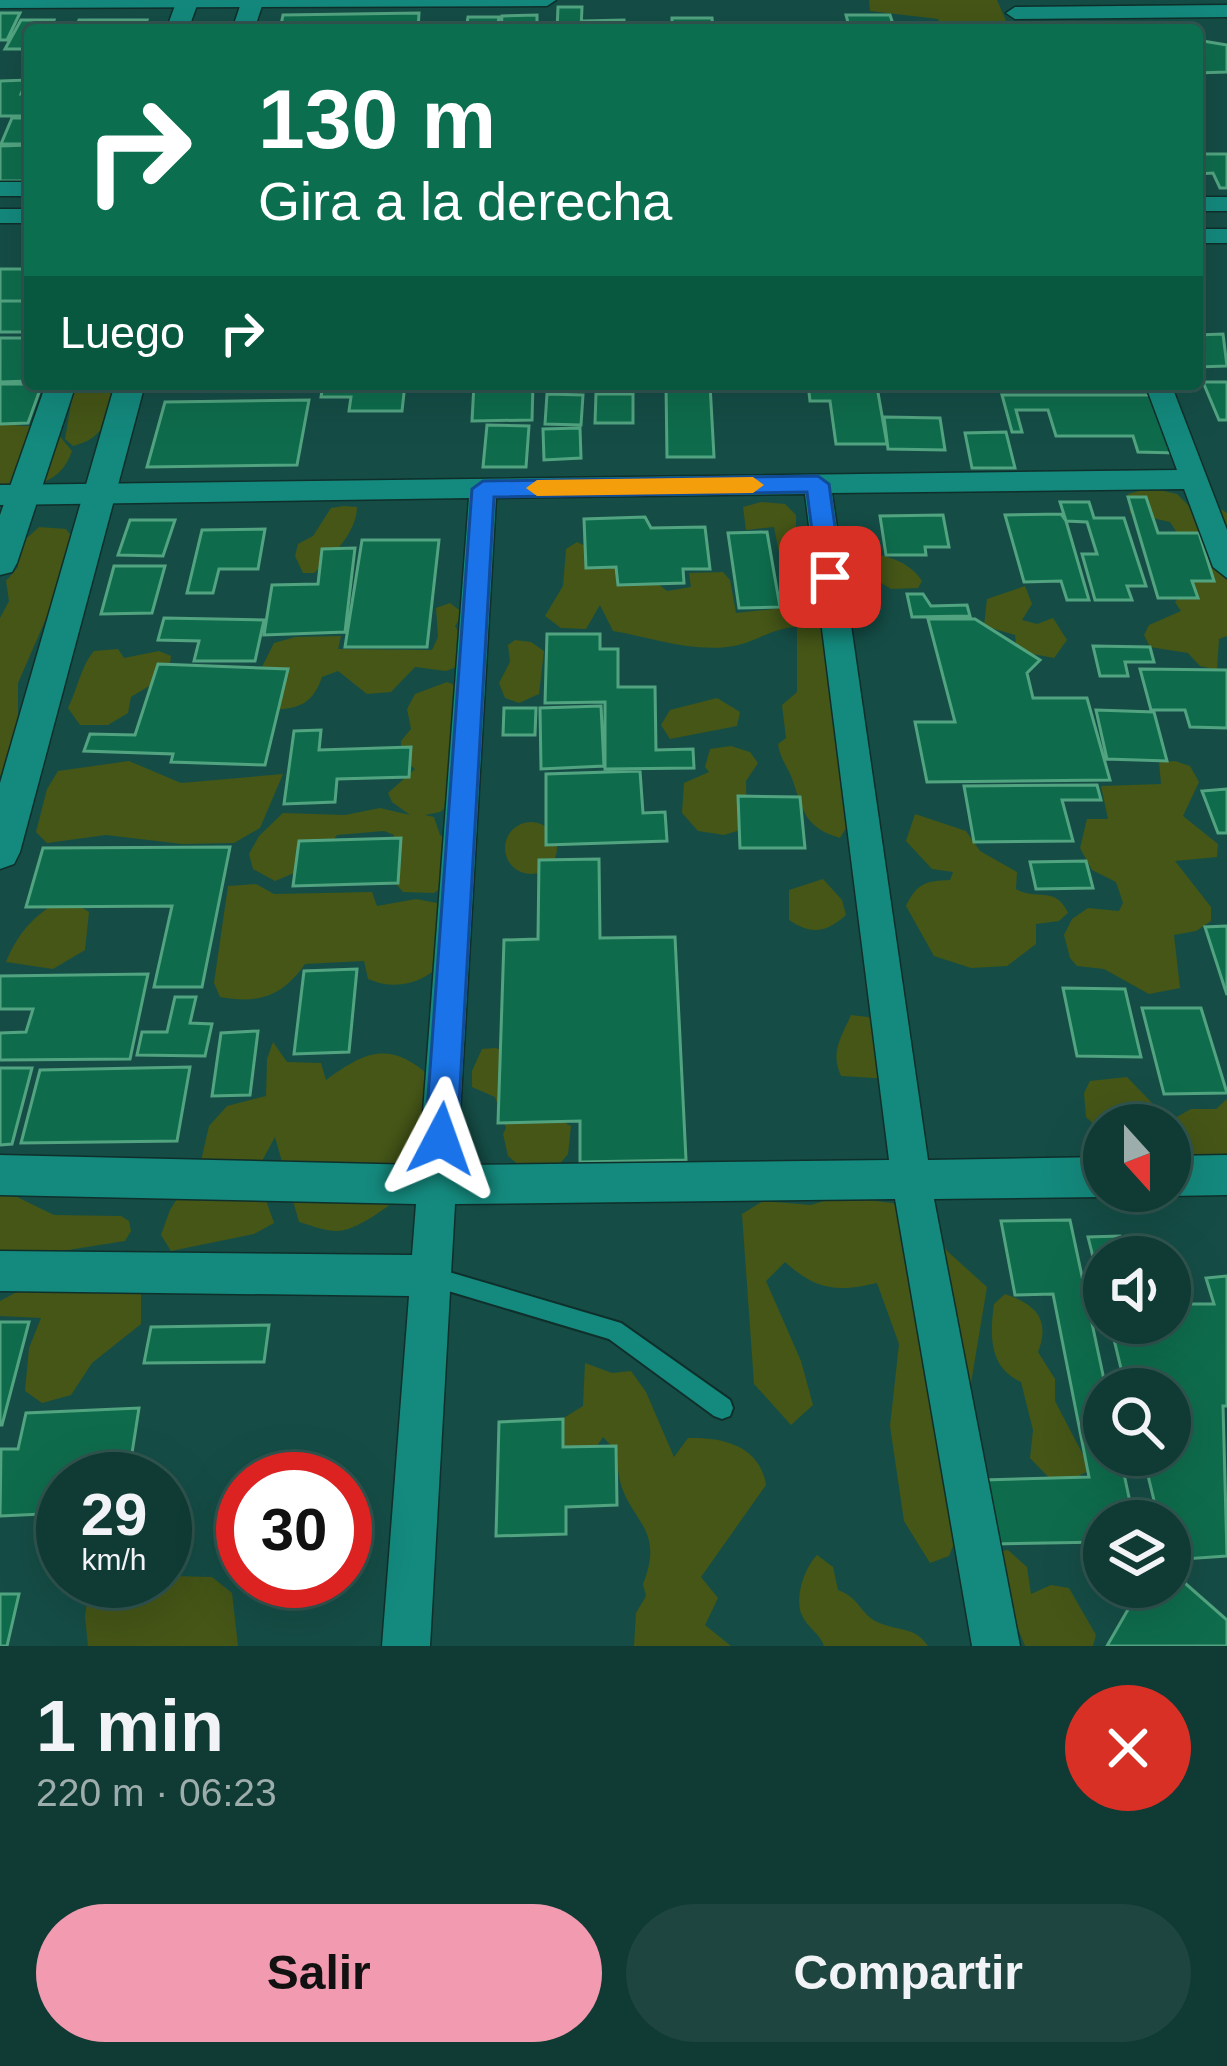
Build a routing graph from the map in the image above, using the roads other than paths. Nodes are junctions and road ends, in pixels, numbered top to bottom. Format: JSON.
{"nodes":[{"id":1,"x":188,"y":0,"type":"edge"},
{"id":2,"x":547,"y":0,"type":"edge"},
{"id":3,"x":253,"y":1,"type":"edge"},
{"id":4,"x":0,"y":2,"type":"edge"},
{"id":5,"x":1227,"y":11,"type":"edge"},
{"id":6,"x":1015,"y":14,"type":"edge"},
{"id":7,"x":58,"y":390,"type":"edge"},
{"id":8,"x":129,"y":390,"type":"edge"},
{"id":9,"x":1160,"y":390,"type":"edge"},
{"id":10,"x":1193,"y":478,"type":"junction"},
{"id":11,"x":818,"y":484,"type":"junction"},
{"id":12,"x":483,"y":489,"type":"junction"},
{"id":13,"x":11,"y":495,"type":"edge"},
{"id":14,"x":100,"y":495,"type":"junction"},
{"id":15,"x":1218,"y":519,"type":"edge"},
{"id":16,"x":0,"y":563,"type":"edge"},
{"id":17,"x":1227,"y":567,"type":"edge"},
{"id":18,"x":0,"y":852,"type":"edge"},
{"id":19,"x":0,"y":1175,"type":"edge"},
{"id":20,"x":1227,"y":1175,"type":"edge"},
{"id":21,"x":1191,"y":1176,"type":"edge"},
{"id":22,"x":1083,"y":1177,"type":"edge"},
{"id":23,"x":911,"y":1179,"type":"junction"},
{"id":24,"x":438,"y":1185,"type":"junction"},
{"id":25,"x":0,"y":1271,"type":"edge"},
{"id":26,"x":429,"y":1276,"type":"junction"},
{"id":27,"x":722,"y":1408,"type":"dead end"},
{"id":28,"x":406,"y":1646,"type":"edge"},
{"id":29,"x":996,"y":1646,"type":"edge"}],
"edges":[{"from":1,"to":3,"type":"street"},
{"from":1,"to":4,"type":"street"},
{"from":2,"to":3,"type":"street"},
{"from":5,"to":6,"type":"street"},
{"from":7,"to":13,"type":"street"},
{"from":8,"to":14,"type":"street"},
{"from":9,"to":10,"type":"street"},
{"from":10,"to":11,"type":"street"},
{"from":10,"to":15,"type":"street"},
{"from":11,"to":12,"type":"street"},
{"from":11,"to":23,"type":"street"},
{"from":12,"to":14,"type":"street"},
{"from":12,"to":24,"type":"street"},
{"from":13,"to":14,"type":"street"},
{"from":13,"to":16,"type":"street"},
{"from":14,"to":18,"type":"street"},
{"from":15,"to":17,"type":"street"},
{"from":19,"to":24,"type":"street"},
{"from":20,"to":21,"type":"street"},
{"from":22,"to":23,"type":"street"},
{"from":23,"to":24,"type":"street"},
{"from":23,"to":29,"type":"street"},
{"from":24,"to":26,"type":"street"},
{"from":25,"to":26,"type":"street"},
{"from":26,"to":27,"type":"lane"},
{"from":26,"to":28,"type":"street"}]}
